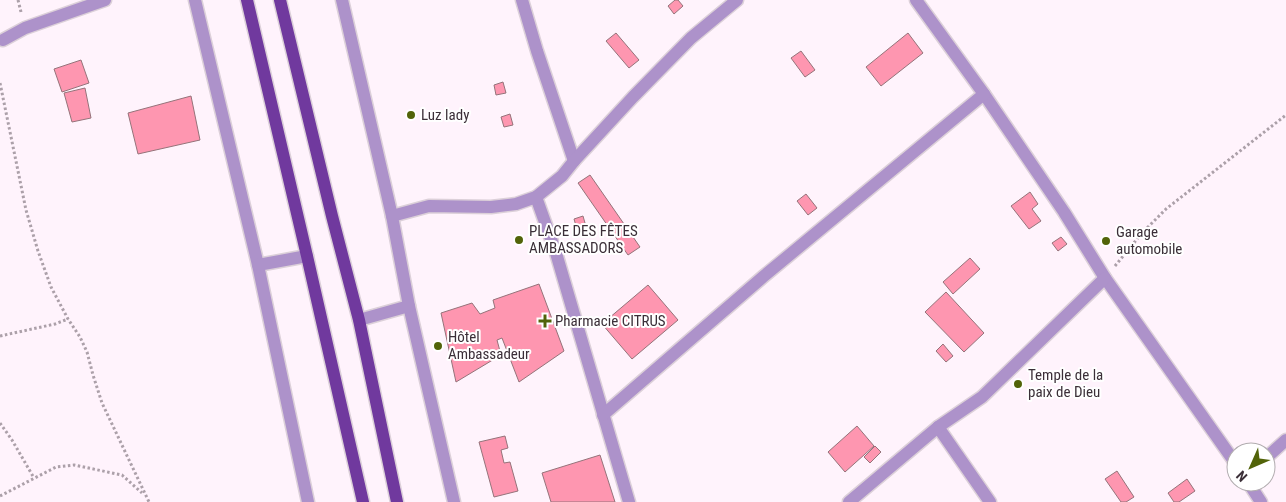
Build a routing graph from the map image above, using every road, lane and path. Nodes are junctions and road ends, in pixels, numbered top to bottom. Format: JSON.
{"nodes":[{"id":1,"x":105,"y":0,"type":"edge"},
{"id":2,"x":195,"y":0,"type":"edge"},
{"id":3,"x":247,"y":0,"type":"edge"},
{"id":4,"x":280,"y":0,"type":"edge"},
{"id":5,"x":342,"y":0,"type":"edge"},
{"id":6,"x":522,"y":0,"type":"edge"},
{"id":7,"x":737,"y":0,"type":"edge"},
{"id":8,"x":916,"y":0,"type":"edge"},
{"id":9,"x":4,"y":40,"type":"dead end"},
{"id":10,"x":0,"y":83,"type":"edge"},
{"id":11,"x":984,"y":94,"type":"junction"},
{"id":12,"x":1286,"y":114,"type":"edge"},
{"id":13,"x":574,"y":161,"type":"junction"},
{"id":14,"x":536,"y":197,"type":"junction"},
{"id":15,"x":392,"y":216,"type":"junction"},
{"id":16,"x":307,"y":256,"type":"junction"},
{"id":17,"x":258,"y":265,"type":"junction"},
{"id":18,"x":1105,"y":278,"type":"junction"},
{"id":19,"x":409,"y":306,"type":"junction"},
{"id":20,"x":68,"y":319,"type":"junction"},
{"id":21,"x":359,"y":320,"type":"junction"},
{"id":22,"x":0,"y":336,"type":"edge"},
{"id":23,"x":603,"y":415,"type":"junction"},
{"id":24,"x":0,"y":424,"type":"edge"},
{"id":25,"x":938,"y":427,"type":"junction"},
{"id":26,"x":1286,"y":440,"type":"edge"},
{"id":27,"x":1276,"y":449,"type":"edge"},
{"id":28,"x":1226,"y":450,"type":"edge"},
{"id":29,"x":34,"y":478,"type":"junction"},
{"id":30,"x":145,"y":495,"type":"junction"},
{"id":31,"x":0,"y":496,"type":"edge"},
{"id":32,"x":149,"y":502,"type":"edge"},
{"id":33,"x":308,"y":502,"type":"edge"},
{"id":34,"x":362,"y":502,"type":"edge"},
{"id":35,"x":397,"y":502,"type":"edge"},
{"id":36,"x":454,"y":502,"type":"edge"},
{"id":37,"x":629,"y":502,"type":"edge"},
{"id":38,"x":849,"y":502,"type":"edge"},
{"id":39,"x":990,"y":502,"type":"edge"}],
"edges":[{"from":1,"to":9,"type":"street"},
{"from":2,"to":17,"type":"street"},
{"from":3,"to":16,"type":"main road"},
{"from":4,"to":21,"type":"main road"},
{"from":5,"to":15,"type":"street"},
{"from":6,"to":13,"type":"street"},
{"from":7,"to":13,"type":"street"},
{"from":8,"to":11,"type":"street"},
{"from":10,"to":20,"type":"path"},
{"from":11,"to":18,"type":"street"},
{"from":11,"to":23,"type":"street"},
{"from":12,"to":18,"type":"path"},
{"from":13,"to":14,"type":"street"},
{"from":14,"to":15,"type":"street"},
{"from":14,"to":23,"type":"street"},
{"from":15,"to":19,"type":"street"},
{"from":16,"to":17,"type":"street"},
{"from":16,"to":34,"type":"main road"},
{"from":17,"to":33,"type":"street"},
{"from":18,"to":25,"type":"street"},
{"from":18,"to":28,"type":"street"},
{"from":19,"to":21,"type":"street"},
{"from":19,"to":36,"type":"street"},
{"from":20,"to":22,"type":"path"},
{"from":20,"to":30,"type":"path"},
{"from":21,"to":35,"type":"main road"},
{"from":23,"to":37,"type":"street"},
{"from":24,"to":29,"type":"path"},
{"from":25,"to":38,"type":"street"},
{"from":25,"to":39,"type":"street"},
{"from":26,"to":27,"type":"street"},
{"from":29,"to":30,"type":"path"},
{"from":29,"to":31,"type":"path"},
{"from":30,"to":32,"type":"path"}]}
